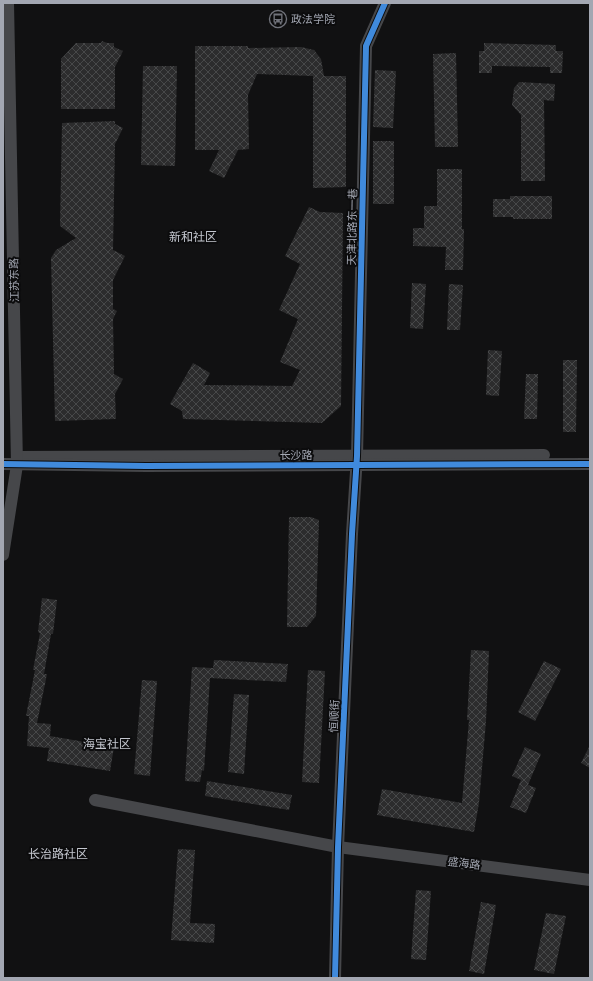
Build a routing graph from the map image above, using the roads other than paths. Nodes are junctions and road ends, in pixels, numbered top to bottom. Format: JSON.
{"nodes":[{"id":1,"x":8,"y":3,"type":"edge"},
{"id":2,"x":385,"y":3,"type":"edge"},
{"id":3,"x":3,"y":456,"type":"edge"},
{"id":4,"x":590,"y":456,"type":"edge"},
{"id":5,"x":357,"y":460,"type":"junction"},
{"id":6,"x":17,"y":461,"type":"junction"},
{"id":7,"x":3,"y":464,"type":"edge"},
{"id":8,"x":590,"y":464,"type":"edge"},
{"id":9,"x":3,"y":555,"type":"edge"},
{"id":10,"x":95,"y":800,"type":"dead end"},
{"id":11,"x":338,"y":847,"type":"junction"},
{"id":12,"x":590,"y":880,"type":"edge"},
{"id":13,"x":335,"y":978,"type":"edge"}],
"edges":[{"from":1,"to":6,"type":"street","name":"江苏东路"},
{"from":2,"to":5,"type":"street","name":"天津北路东一巷"},
{"from":3,"to":6,"type":"street","name":"长沙路"},
{"from":4,"to":5,"type":"street","name":"长沙路"},
{"from":5,"to":6,"type":"street","name":"长沙路"},
{"from":5,"to":8,"type":"street","name":"长沙路"},
{"from":5,"to":11,"type":"street","name":"恒顺街"},
{"from":6,"to":7,"type":"street","name":"长沙路"},
{"from":6,"to":9,"type":"street","name":"江苏东路"},
{"from":10,"to":11,"type":"street","name":"盛海路"},
{"from":11,"to":12,"type":"street","name":"盛海路"},
{"from":11,"to":13,"type":"street","name":"恒顺街"}]}
